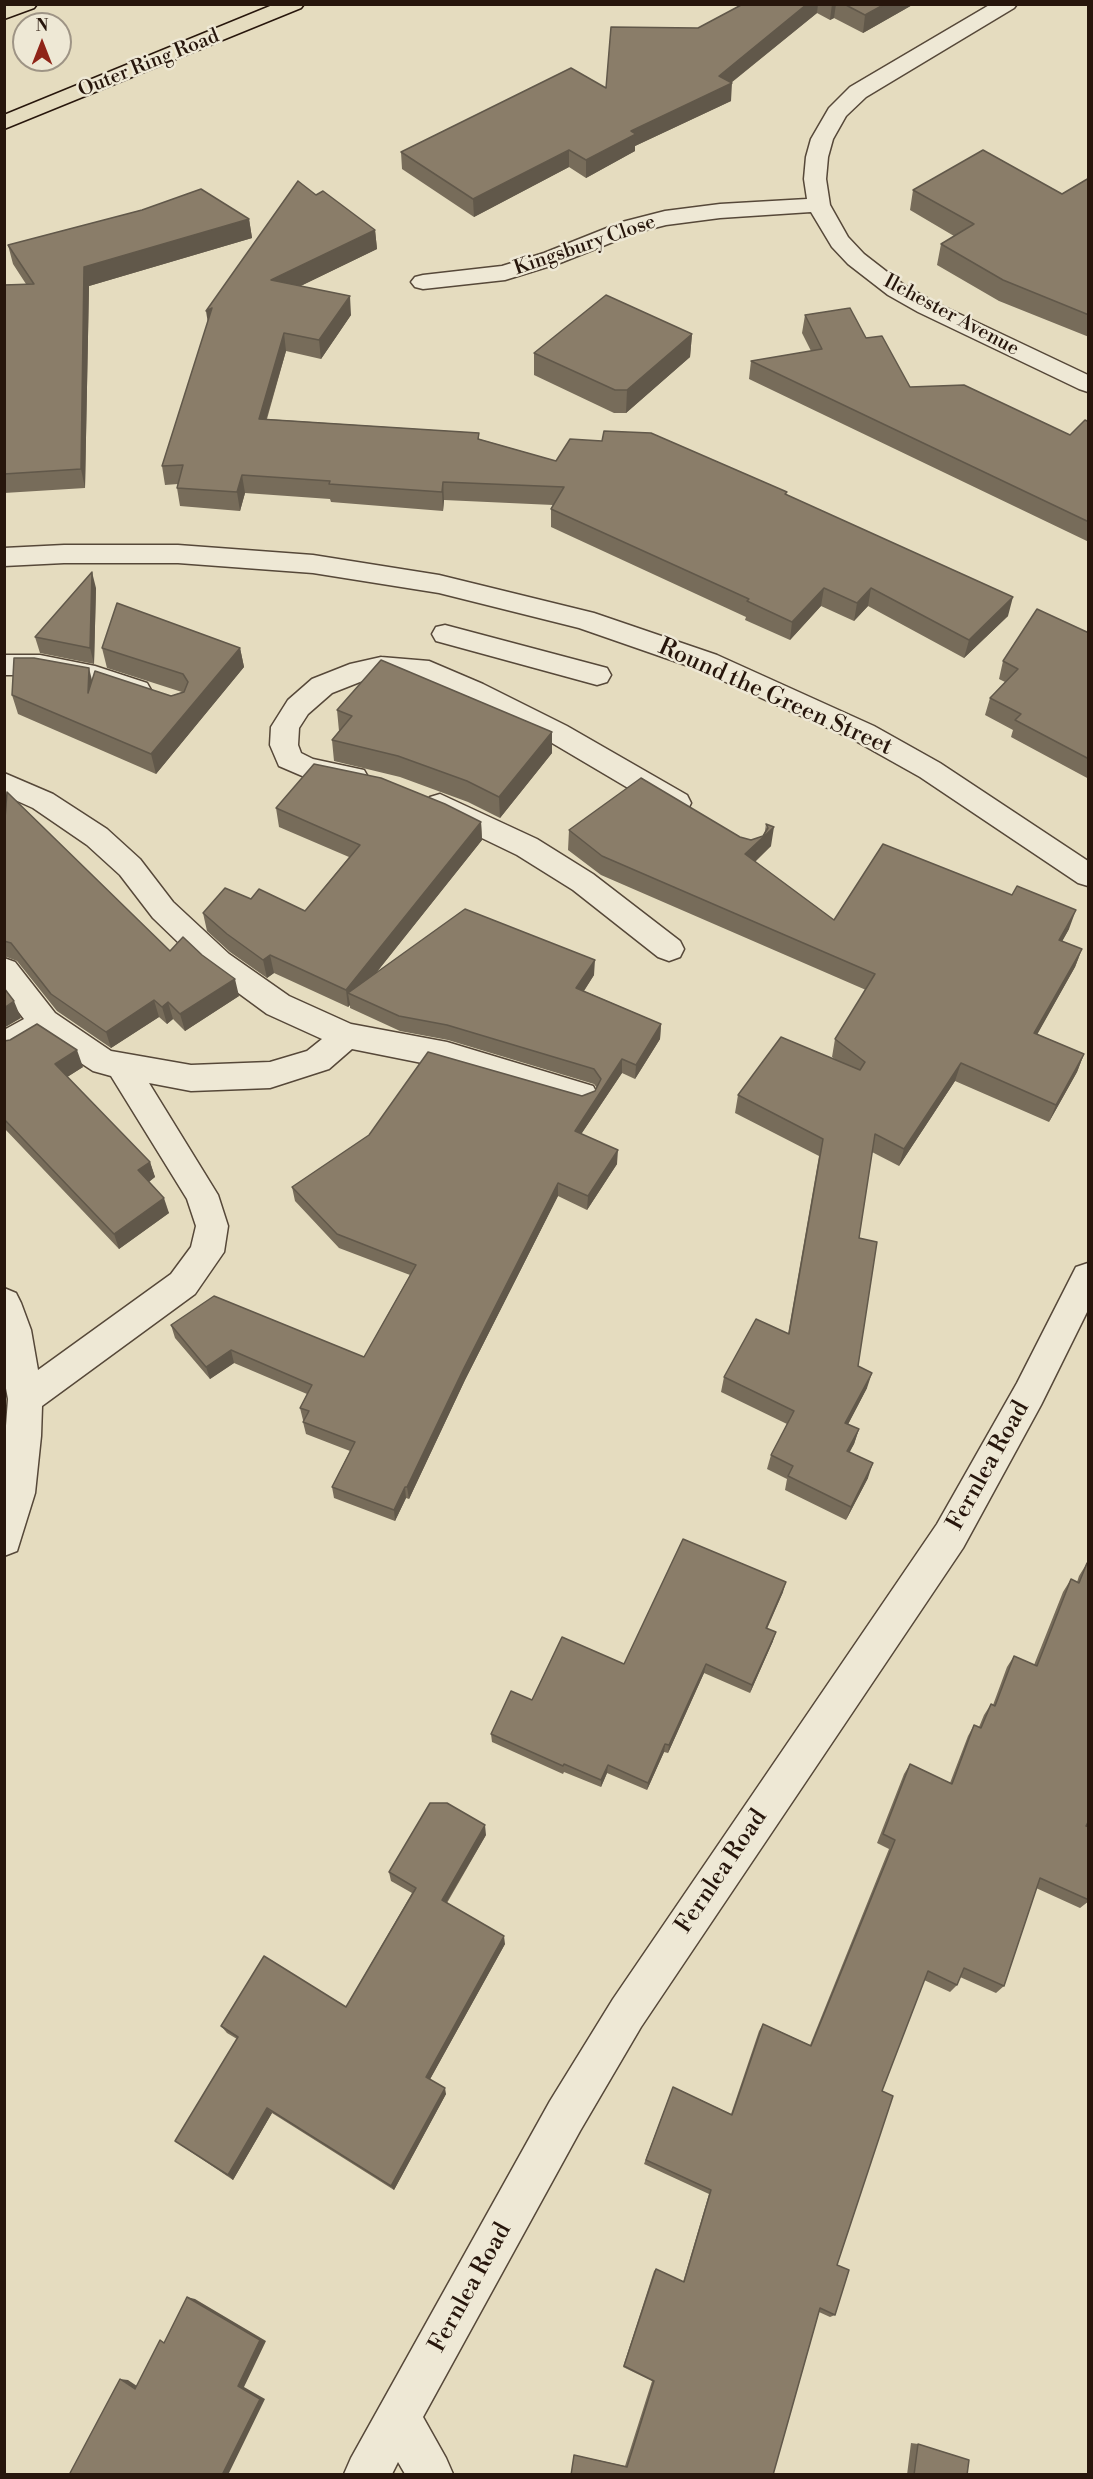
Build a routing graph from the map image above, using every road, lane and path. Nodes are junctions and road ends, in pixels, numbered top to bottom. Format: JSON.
{"nodes":[{"id":1,"x":27,"y":4,"type":"edge"},
{"id":2,"x":294,"y":4,"type":"edge"},
{"id":3,"x":1007,"y":4,"type":"edge"},
{"id":4,"x":4,"y":13,"type":"edge"},
{"id":5,"x":4,"y":123,"type":"edge"},
{"id":6,"x":819,"y":205,"type":"junction"},
{"id":7,"x":423,"y":282,"type":"dead end"},
{"id":8,"x":1089,"y":384,"type":"edge"},
{"id":9,"x":4,"y":557,"type":"edge"},
{"id":10,"x":463,"y":590,"type":"junction"},
{"id":11,"x":445,"y":634,"type":"junction"},
{"id":12,"x":4,"y":665,"type":"edge"},
{"id":13,"x":429,"y":671,"type":"junction"},
{"id":14,"x":597,"y":675,"type":"dead end"},
{"id":15,"x":166,"y":699,"type":"edge"},
{"id":16,"x":4,"y":783,"type":"edge"},
{"id":17,"x":378,"y":783,"type":"edge"},
{"id":18,"x":418,"y":797,"type":"edge"},
{"id":19,"x":698,"y":816,"type":"edge"},
{"id":20,"x":1089,"y":875,"type":"edge"},
{"id":21,"x":669,"y":949,"type":"dead end"},
{"id":22,"x":4,"y":970,"type":"edge"},
{"id":23,"x":44,"y":1022,"type":"junction"},
{"id":24,"x":346,"y":1036,"type":"junction"},
{"id":25,"x":4,"y":1047,"type":"edge"},
{"id":26,"x":121,"y":1065,"type":"junction"},
{"id":27,"x":582,"y":1095,"type":"edge"},
{"id":28,"x":1089,"y":1277,"type":"edge"},
{"id":29,"x":4,"y":1303,"type":"edge"},
{"id":30,"x":25,"y":1399,"type":"junction"},
{"id":31,"x":4,"y":1539,"type":"edge"},
{"id":32,"x":399,"y":2419,"type":"junction"},
{"id":33,"x":367,"y":2475,"type":"edge"},
{"id":34,"x":430,"y":2475,"type":"edge"}],
"edges":[{"from":1,"to":4,"type":"highway"},
{"from":2,"to":5,"type":"highway","name":"Outer Ring Road"},
{"from":3,"to":6,"type":"street","name":"Ilchester Avenue"},
{"from":6,"to":7,"type":"street","name":"Kingsbury Close"},
{"from":6,"to":8,"type":"street","name":"Ilchester Avenue"},
{"from":9,"to":10,"type":"street","name":"Round the Green Street"},
{"from":10,"to":11,"type":"street"},
{"from":10,"to":20,"type":"street","name":"Round the Green Street"},
{"from":11,"to":13,"type":"street"},
{"from":11,"to":14,"type":"street"},
{"from":12,"to":15,"type":"street"},
{"from":13,"to":17,"type":"street"},
{"from":13,"to":19,"type":"street"},
{"from":16,"to":24,"type":"street"},
{"from":18,"to":21,"type":"street"},
{"from":22,"to":23,"type":"street"},
{"from":23,"to":25,"type":"street"},
{"from":23,"to":26,"type":"street"},
{"from":24,"to":26,"type":"street"},
{"from":24,"to":27,"type":"street"},
{"from":26,"to":30,"type":"street"},
{"from":28,"to":32,"type":"street","name":"Fernlea Road"},
{"from":29,"to":30,"type":"street"},
{"from":30,"to":31,"type":"street"},
{"from":32,"to":33,"type":"street","name":"Fernlea Road"},
{"from":32,"to":34,"type":"street"}]}
